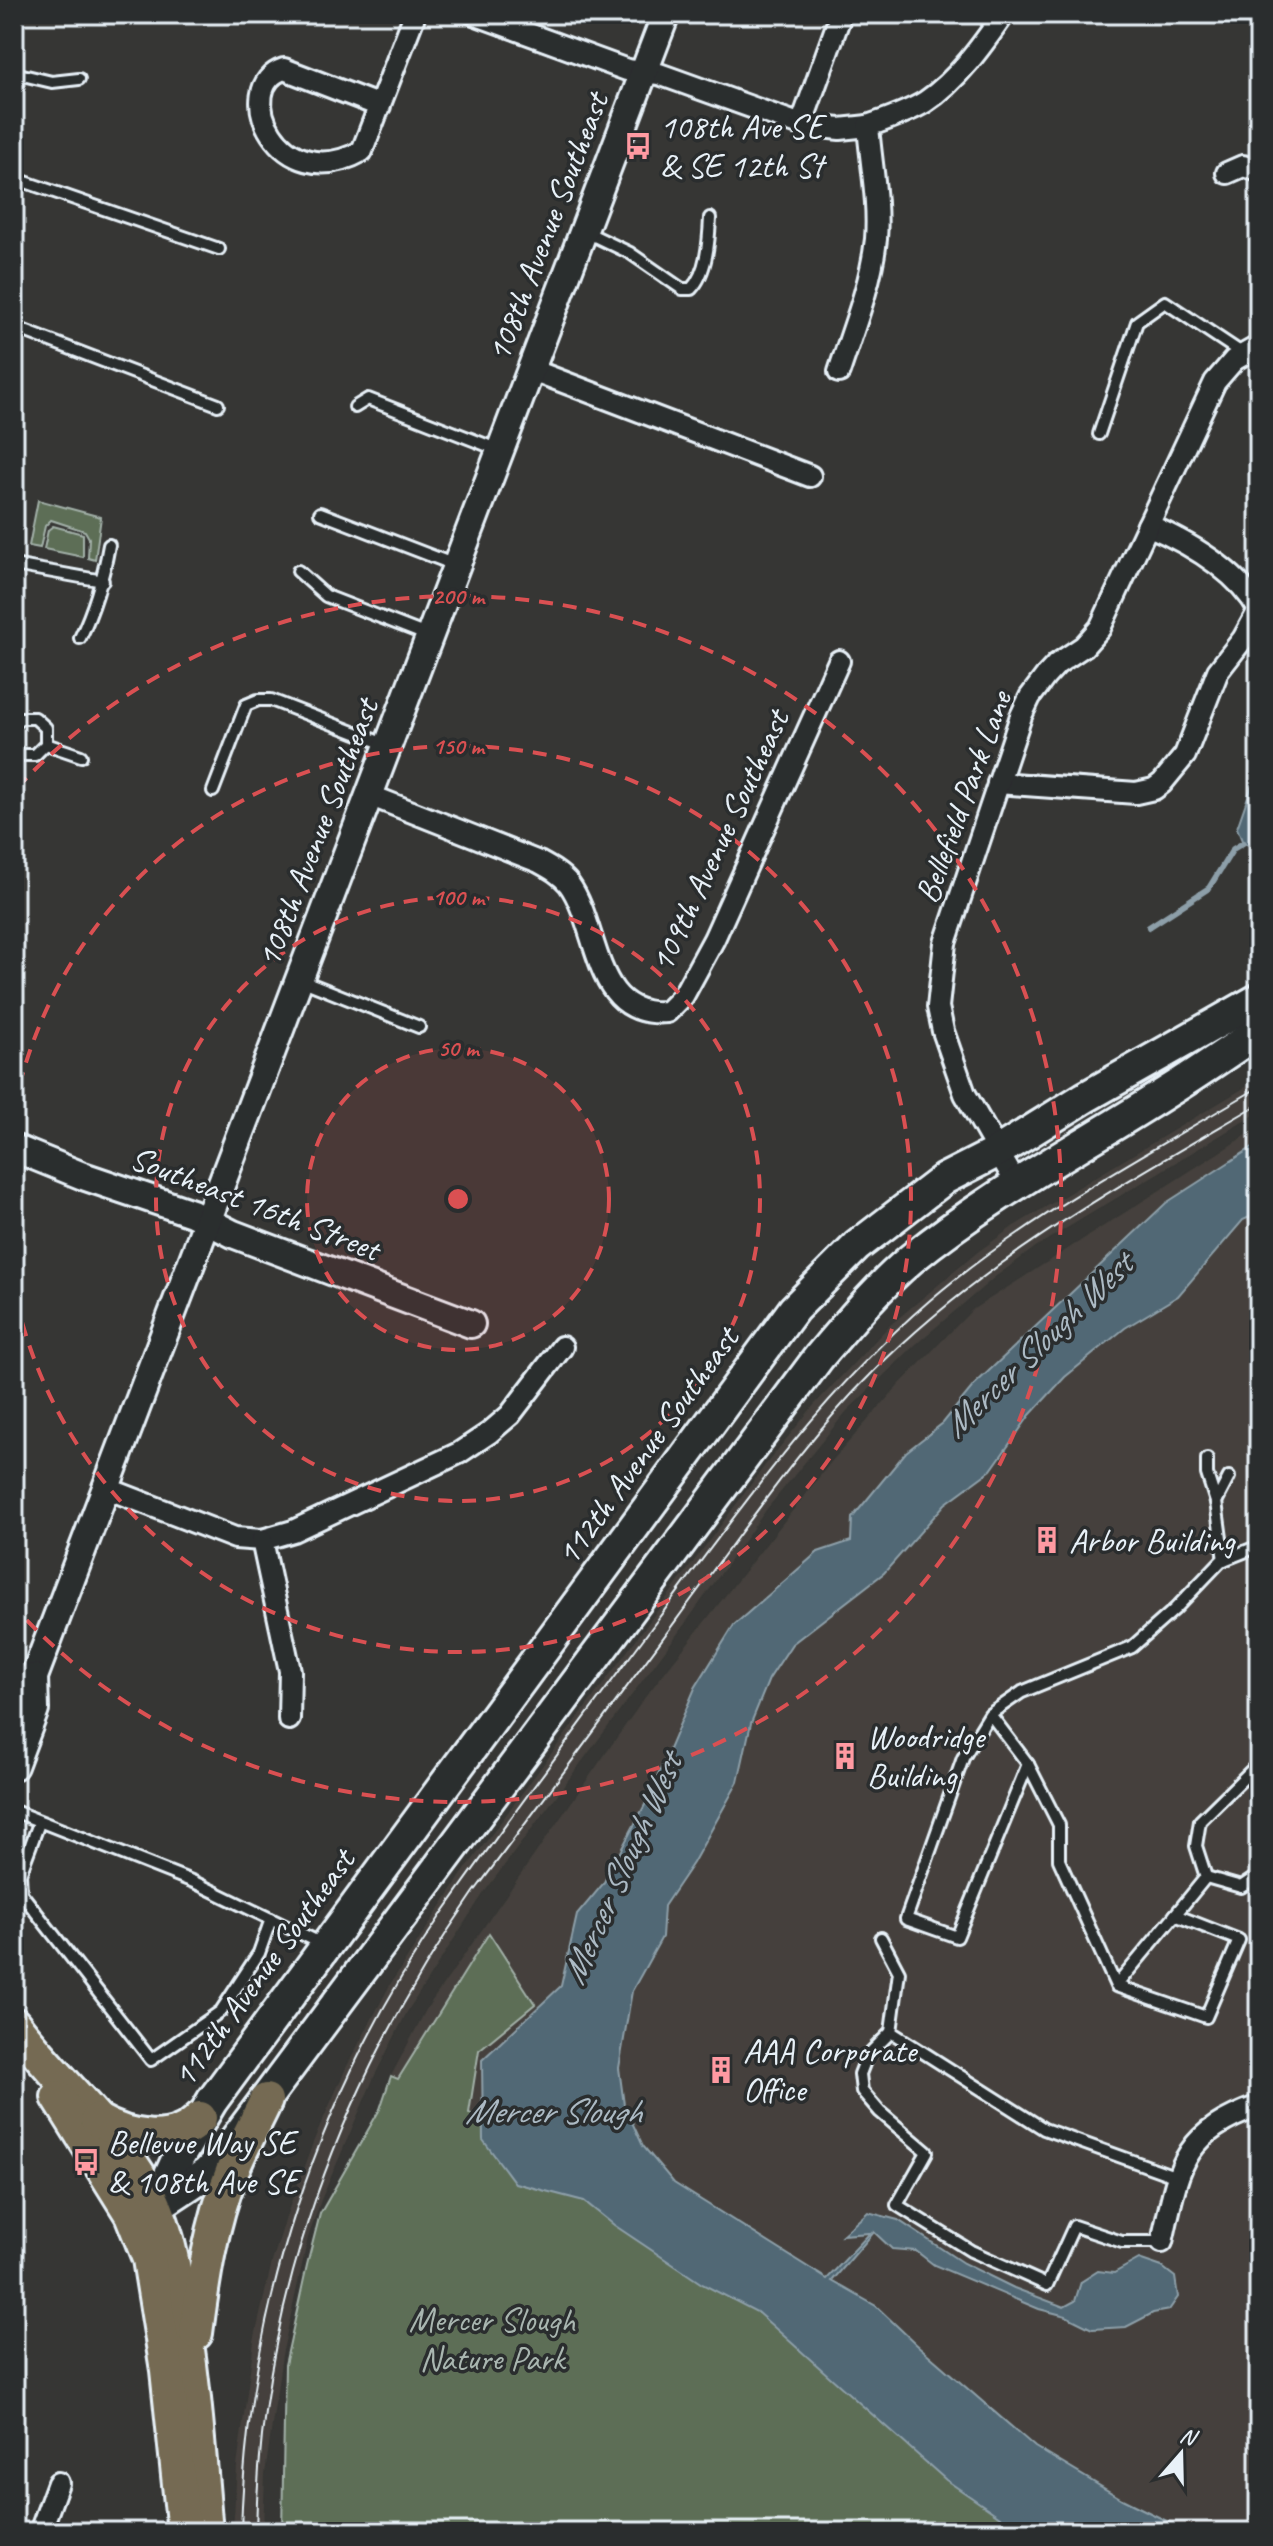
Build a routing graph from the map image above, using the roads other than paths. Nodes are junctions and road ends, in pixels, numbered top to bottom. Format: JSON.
{"nodes":[{"id":1,"x":415,"y":14,"type":"edge"},
{"id":2,"x":474,"y":14,"type":"edge"},
{"id":3,"x":666,"y":14,"type":"edge"},
{"id":4,"x":841,"y":14,"type":"edge"},
{"id":5,"x":1004,"y":14,"type":"edge"},
{"id":6,"x":644,"y":72,"type":"junction"},
{"id":7,"x":14,"y":73,"type":"edge"},
{"id":8,"x":79,"y":79,"type":"dead end"},
{"id":9,"x":380,"y":106,"type":"junction"},
{"id":10,"x":801,"y":125,"type":"junction"},
{"id":11,"x":868,"y":126,"type":"junction"},
{"id":12,"x":1259,"y":171,"type":"edge"},
{"id":13,"x":1227,"y":173,"type":"dead end"},
{"id":14,"x":14,"y":178,"type":"edge"},
{"id":15,"x":710,"y":218,"type":"dead end"},
{"id":16,"x":584,"y":231,"type":"junction"},
{"id":17,"x":219,"y":249,"type":"dead end"},
{"id":18,"x":14,"y":327,"type":"edge"},
{"id":19,"x":1251,"y":350,"type":"edge"},
{"id":20,"x":532,"y":370,"type":"junction"},
{"id":21,"x":839,"y":372,"type":"dead end"},
{"id":22,"x":218,"y":405,"type":"dead end"},
{"id":23,"x":355,"y":407,"type":"dead end"},
{"id":24,"x":1099,"y":434,"type":"dead end"},
{"id":25,"x":501,"y":451,"type":"junction"},
{"id":26,"x":810,"y":476,"type":"dead end"},
{"id":27,"x":320,"y":513,"type":"dead end"},
{"id":28,"x":1148,"y":525,"type":"junction"},
{"id":29,"x":109,"y":545,"type":"dead end"},
{"id":30,"x":14,"y":565,"type":"edge"},
{"id":31,"x":457,"y":566,"type":"junction"},
{"id":32,"x":298,"y":571,"type":"dead end"},
{"id":33,"x":103,"y":581,"type":"junction"},
{"id":34,"x":431,"y":637,"type":"junction"},
{"id":35,"x":80,"y":638,"type":"dead end"},
{"id":36,"x":839,"y":661,"type":"dead end"},
{"id":37,"x":14,"y":724,"type":"edge"},
{"id":38,"x":46,"y":744,"type":"junction"},
{"id":39,"x":389,"y":746,"type":"junction"},
{"id":40,"x":14,"y":749,"type":"edge"},
{"id":41,"x":81,"y":756,"type":"dead end"},
{"id":42,"x":998,"y":783,"type":"junction"},
{"id":43,"x":213,"y":791,"type":"dead end"},
{"id":44,"x":369,"y":795,"type":"junction"},
{"id":45,"x":299,"y":980,"type":"junction"},
{"id":46,"x":1259,"y":999,"type":"edge"},
{"id":47,"x":419,"y":1027,"type":"dead end"},
{"id":48,"x":1259,"y":1031,"type":"edge"},
{"id":49,"x":14,"y":1148,"type":"edge"},
{"id":50,"x":997,"y":1152,"type":"junction"},
{"id":51,"x":1016,"y":1183,"type":"junction"},
{"id":52,"x":207,"y":1221,"type":"junction"},
{"id":53,"x":471,"y":1324,"type":"dead end"},
{"id":54,"x":562,"y":1347,"type":"dead end"},
{"id":55,"x":1207,"y":1459,"type":"dead end"},
{"id":56,"x":1229,"y":1477,"type":"dead end"},
{"id":57,"x":106,"y":1488,"type":"junction"},
{"id":58,"x":1216,"y":1502,"type":"junction"},
{"id":59,"x":262,"y":1540,"type":"junction"},
{"id":60,"x":1259,"y":1546,"type":"edge"},
{"id":61,"x":1224,"y":1560,"type":"junction"},
{"id":62,"x":24,"y":1673,"type":"edge"},
{"id":63,"x":14,"y":1706,"type":"edge"},
{"id":64,"x":990,"y":1714,"type":"junction"},
{"id":65,"x":289,"y":1719,"type":"dead end"},
{"id":66,"x":1259,"y":1763,"type":"edge"},
{"id":67,"x":1028,"y":1764,"type":"junction"},
{"id":68,"x":14,"y":1766,"type":"edge"},
{"id":69,"x":14,"y":1811,"type":"edge"},
{"id":70,"x":39,"y":1823,"type":"junction"},
{"id":71,"x":1259,"y":1875,"type":"edge"},
{"id":72,"x":1206,"y":1877,"type":"junction"},
{"id":73,"x":1175,"y":1915,"type":"junction"},
{"id":74,"x":271,"y":1919,"type":"junction"},
{"id":75,"x":881,"y":1938,"type":"dead end"},
{"id":76,"x":325,"y":1949,"type":"junction"},
{"id":77,"x":1116,"y":1986,"type":"junction"},
{"id":78,"x":891,"y":2032,"type":"junction"},
{"id":79,"x":23,"y":2036,"type":"edge"},
{"id":80,"x":266,"y":2100,"type":"junction"},
{"id":81,"x":1259,"y":2106,"type":"edge"},
{"id":82,"x":200,"y":2118,"type":"junction"},
{"id":83,"x":97,"y":2120,"type":"junction"},
{"id":84,"x":1177,"y":2177,"type":"junction"},
{"id":85,"x":147,"y":2216,"type":"junction"},
{"id":86,"x":1162,"y":2242,"type":"joint"},
{"id":87,"x":193,"y":2388,"type":"junction"},
{"id":88,"x":58,"y":2483,"type":"dead end"},
{"id":89,"x":40,"y":2532,"type":"edge"},
{"id":90,"x":184,"y":2532,"type":"edge"},
{"id":91,"x":206,"y":2532,"type":"edge"}],
"edges":[{"from":1,"to":9,"type":"street"},
{"from":2,"to":6,"type":"street"},
{"from":3,"to":6,"type":"street","name":"108th Avenue Southeast"},
{"from":4,"to":10,"type":"street"},
{"from":5,"to":11,"type":"street"},
{"from":6,"to":10,"type":"street"},
{"from":6,"to":16,"type":"street","name":"108th Avenue Southeast"},
{"from":7,"to":8,"type":"lane"},
{"from":9,"to":9,"type":"street"},
{"from":10,"to":11,"type":"street"},
{"from":11,"to":21,"type":"street"},
{"from":12,"to":13,"type":"street"},
{"from":14,"to":17,"type":"lane"},
{"from":15,"to":16,"type":"lane"},
{"from":16,"to":20,"type":"street","name":"108th Avenue Southeast"},
{"from":18,"to":22,"type":"lane"},
{"from":19,"to":24,"type":"lane"},
{"from":19,"to":28,"type":"street","name":"Bellefield Park Lane"},
{"from":20,"to":25,"type":"street","name":"108th Avenue Southeast"},
{"from":20,"to":26,"type":"street"},
{"from":23,"to":25,"type":"lane"},
{"from":25,"to":31,"type":"street","name":"108th Avenue Southeast"},
{"from":27,"to":31,"type":"lane"},
{"from":28,"to":42,"type":"street","name":"Bellefield Park Lane"},
{"from":28,"to":42,"type":"street"},
{"from":29,"to":33,"type":"lane"},
{"from":30,"to":33,"type":"lane"},
{"from":31,"to":34,"type":"street","name":"108th Avenue Southeast"},
{"from":32,"to":34,"type":"lane"},
{"from":33,"to":35,"type":"lane"},
{"from":34,"to":39,"type":"street","name":"108th Avenue Southeast"},
{"from":36,"to":44,"type":"street","name":"109th Avenue Southeast"},
{"from":37,"to":38,"type":"lane"},
{"from":38,"to":40,"type":"lane"},
{"from":38,"to":41,"type":"lane"},
{"from":39,"to":43,"type":"lane"},
{"from":39,"to":44,"type":"street","name":"108th Avenue Southeast"},
{"from":42,"to":50,"type":"street","name":"Bellefield Park Lane"},
{"from":44,"to":45,"type":"street","name":"108th Avenue Southeast"},
{"from":45,"to":47,"type":"lane"},
{"from":45,"to":52,"type":"street","name":"108th Avenue Southeast"},
{"from":46,"to":50,"type":"main road","name":"112th Avenue Southeast"},
{"from":48,"to":51,"type":"main road"},
{"from":49,"to":52,"type":"street","name":"Southeast 16th Street"},
{"from":50,"to":51,"type":"street","name":"Bellefield Park Lane"},
{"from":50,"to":76,"type":"main road","name":"112th Avenue Southeast"},
{"from":51,"to":80,"type":"main road"},
{"from":52,"to":53,"type":"street","name":"Southeast 16th Street"},
{"from":52,"to":57,"type":"street","name":"108th Avenue Southeast"},
{"from":54,"to":59,"type":"street"},
{"from":55,"to":58,"type":"lane"},
{"from":56,"to":58,"type":"lane"},
{"from":57,"to":59,"type":"street"},
{"from":57,"to":62,"type":"street","name":"108th Avenue Southeast"},
{"from":58,"to":61,"type":"lane"},
{"from":59,"to":65,"type":"street"},
{"from":60,"to":61,"type":"lane"},
{"from":61,"to":64,"type":"lane"},
{"from":62,"to":63,"type":"street","name":"108th Avenue Southeast"},
{"from":62,"to":68,"type":"street","name":"108th Avenue Southeast"},
{"from":64,"to":67,"type":"lane"},
{"from":64,"to":67,"type":"lane"},
{"from":66,"to":72,"type":"lane"},
{"from":67,"to":77,"type":"lane"},
{"from":69,"to":70,"type":"lane"},
{"from":70,"to":74,"type":"lane"},
{"from":70,"to":74,"type":"lane"},
{"from":71,"to":72,"type":"lane"},
{"from":72,"to":73,"type":"lane"},
{"from":73,"to":77,"type":"lane"},
{"from":73,"to":77,"type":"lane"},
{"from":74,"to":76,"type":"lane"},
{"from":75,"to":78,"type":"lane"},
{"from":76,"to":82,"type":"main road","name":"112th Avenue Southeast"},
{"from":78,"to":84,"type":"lane"},
{"from":78,"to":86,"type":"lane"},
{"from":79,"to":83,"type":"main road"},
{"from":79,"to":85,"type":"main road"},
{"from":80,"to":85,"type":"main road"},
{"from":80,"to":87,"type":"main road"},
{"from":81,"to":84,"type":"street"},
{"from":82,"to":83,"type":"main road"},
{"from":82,"to":85,"type":"main road","name":"112th Avenue Southeast"},
{"from":83,"to":85,"type":"main road"},
{"from":84,"to":86,"type":"street"},
{"from":85,"to":87,"type":"main road"},
{"from":85,"to":90,"type":"main road"},
{"from":87,"to":91,"type":"main road"},
{"from":88,"to":89,"type":"street"}]}
